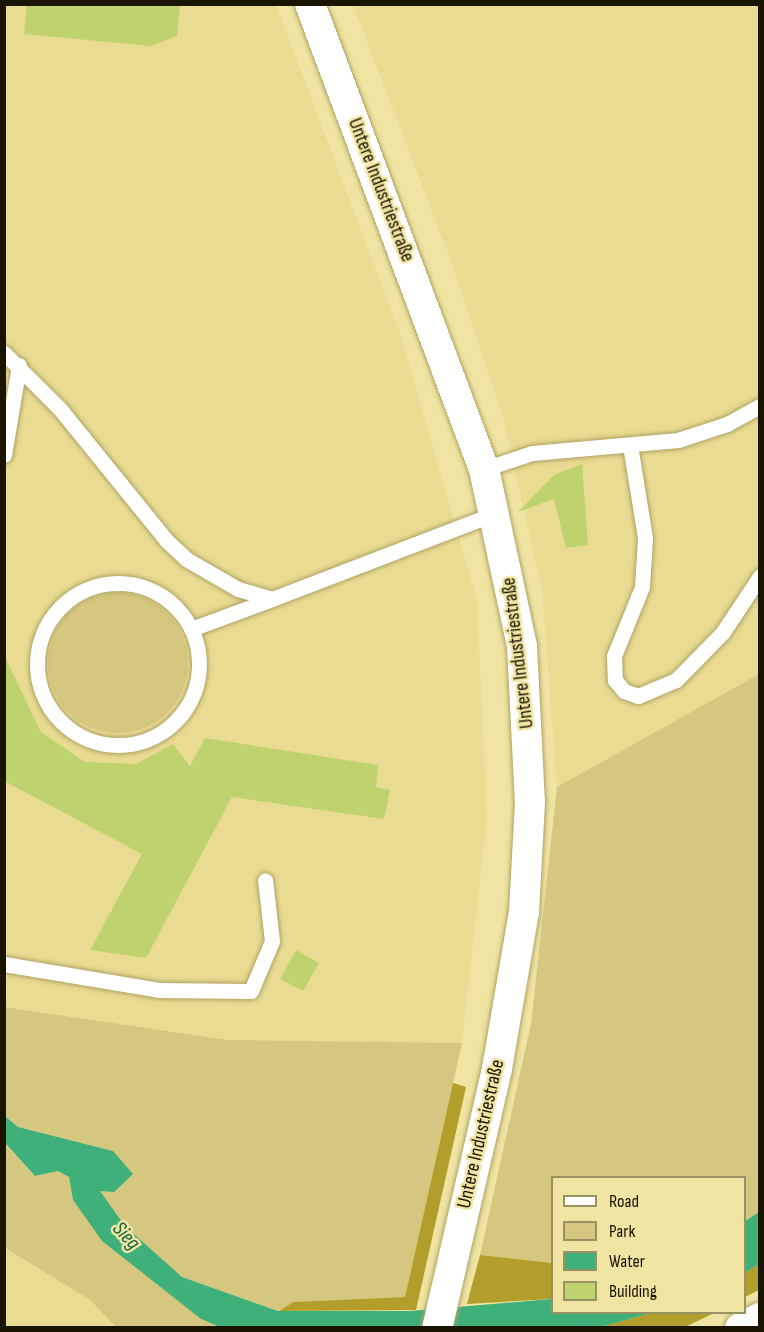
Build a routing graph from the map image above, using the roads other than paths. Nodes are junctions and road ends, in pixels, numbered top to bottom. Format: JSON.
{"nodes":[{"id":1,"x":310,"y":4,"type":"edge"},
{"id":2,"x":4,"y":353,"type":"edge"},
{"id":3,"x":19,"y":365,"type":"junction"},
{"id":4,"x":759,"y":406,"type":"edge"},
{"id":5,"x":630,"y":445,"type":"junction"},
{"id":6,"x":4,"y":455,"type":"edge"},
{"id":7,"x":484,"y":469,"type":"junction"},
{"id":8,"x":496,"y":513,"type":"junction"},
{"id":9,"x":759,"y":576,"type":"edge"},
{"id":10,"x":272,"y":599,"type":"junction"},
{"id":11,"x":191,"y":630,"type":"junction"},
{"id":12,"x":265,"y":880,"type":"dead end"},
{"id":13,"x":4,"y":964,"type":"edge"},
{"id":14,"x":759,"y":1318,"type":"edge"},
{"id":15,"x":437,"y":1328,"type":"edge"},
{"id":16,"x":740,"y":1328,"type":"edge"}],
"edges":[{"from":1,"to":7,"type":"street","name":"Untere Industriestraße"},
{"from":2,"to":3,"type":"lane"},
{"from":3,"to":6,"type":"lane"},
{"from":3,"to":10,"type":"lane"},
{"from":4,"to":5,"type":"lane"},
{"from":5,"to":7,"type":"lane"},
{"from":5,"to":9,"type":"lane"},
{"from":7,"to":8,"type":"street","name":"Untere Industriestraße"},
{"from":8,"to":10,"type":"lane"},
{"from":8,"to":15,"type":"street","name":"Untere Industriestraße"},
{"from":10,"to":11,"type":"lane"},
{"from":11,"to":11,"type":"lane"},
{"from":12,"to":13,"type":"lane"},
{"from":14,"to":16,"type":"street"}]}
